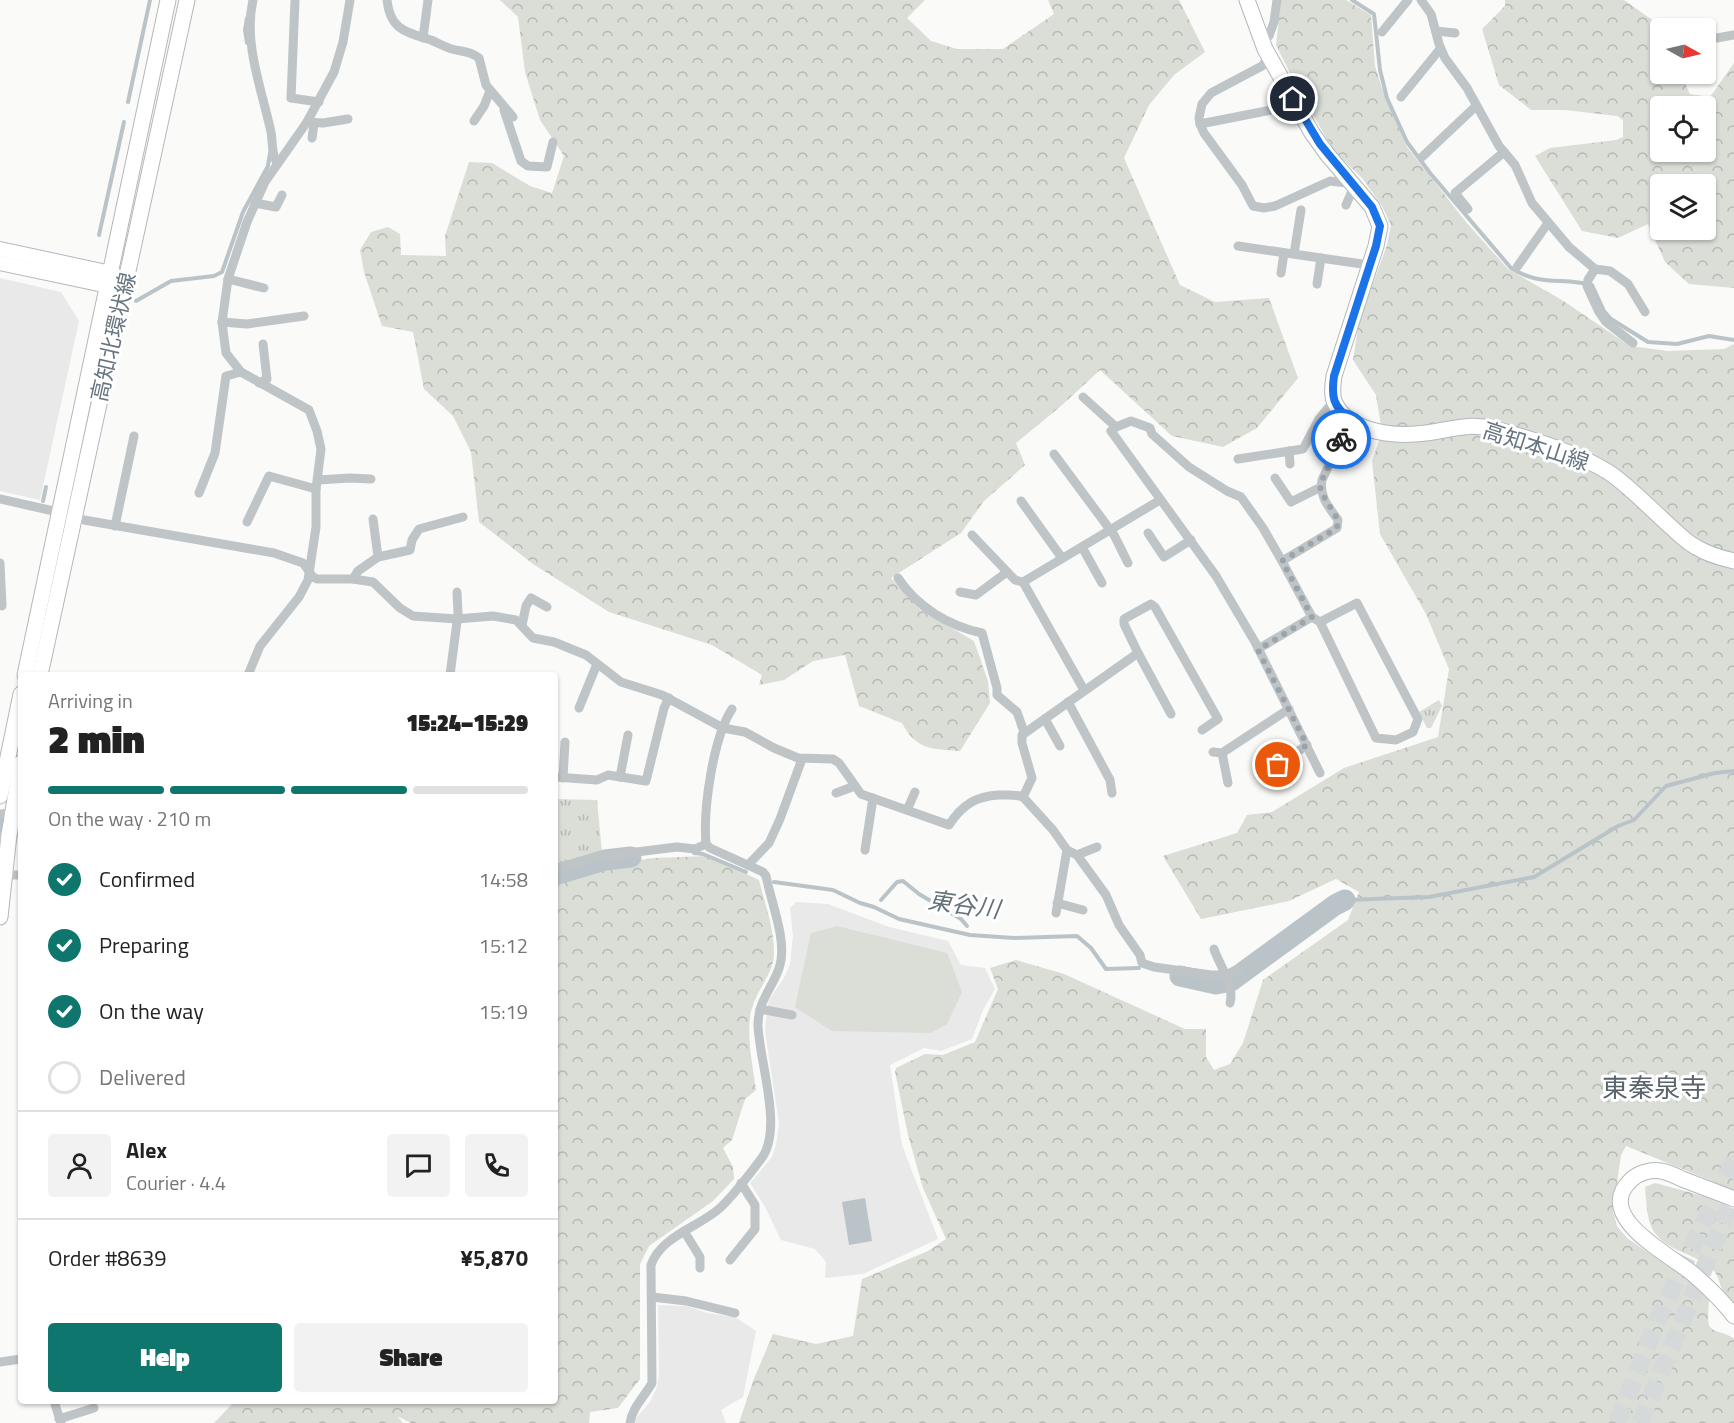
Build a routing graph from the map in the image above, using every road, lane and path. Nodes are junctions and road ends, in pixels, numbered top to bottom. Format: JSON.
{"nodes":[{"id":1,"x":168,"y":0,"type":"edge"},
{"id":2,"x":187,"y":0,"type":"edge"},
{"id":3,"x":253,"y":0,"type":"edge"},
{"id":4,"x":295,"y":0,"type":"edge"},
{"id":5,"x":350,"y":0,"type":"edge"},
{"id":6,"x":387,"y":0,"type":"edge"},
{"id":7,"x":428,"y":0,"type":"edge"},
{"id":8,"x":1247,"y":0,"type":"edge"},
{"id":9,"x":1276,"y":0,"type":"edge"},
{"id":10,"x":1408,"y":0,"type":"edge"},
{"id":11,"x":1421,"y":0,"type":"edge"},
{"id":12,"x":1436,"y":31,"type":"junction"},
{"id":13,"x":1382,"y":32,"type":"dead end"},
{"id":14,"x":1455,"y":33,"type":"dead end"},
{"id":15,"x":1734,"y":34,"type":"edge"},
{"id":16,"x":423,"y":38,"type":"junction"},
{"id":17,"x":1716,"y":38,"type":"dead end"},
{"id":18,"x":1262,"y":39,"type":"junction"},
{"id":19,"x":1440,"y":49,"type":"junction"},
{"id":20,"x":1270,"y":56,"type":"junction"},
{"id":21,"x":490,"y":91,"type":"junction"},
{"id":22,"x":1401,"y":97,"type":"dead end"},
{"id":23,"x":319,"y":102,"type":"junction"},
{"id":24,"x":501,"y":102,"type":"junction"},
{"id":25,"x":1297,"y":105,"type":"junction"},
{"id":26,"x":1476,"y":106,"type":"junction"},
{"id":27,"x":513,"y":117,"type":"dead end"},
{"id":28,"x":348,"y":119,"type":"dead end"},
{"id":29,"x":474,"y":121,"type":"dead end"},
{"id":30,"x":310,"y":123,"type":"junction"},
{"id":31,"x":1200,"y":124,"type":"junction"},
{"id":32,"x":312,"y":138,"type":"dead end"},
{"id":33,"x":553,"y":142,"type":"dead end"},
{"id":34,"x":1504,"y":152,"type":"junction"},
{"id":35,"x":1422,"y":157,"type":"dead end"},
{"id":36,"x":277,"y":163,"type":"junction"},
{"id":37,"x":1355,"y":184,"type":"junction"},
{"id":38,"x":282,"y":195,"type":"dead end"},
{"id":39,"x":255,"y":203,"type":"junction"},
{"id":40,"x":1346,"y":205,"type":"dead end"},
{"id":41,"x":1468,"y":209,"type":"dead end"},
{"id":42,"x":1301,"y":210,"type":"dead end"},
{"id":43,"x":1548,"y":223,"type":"junction"},
{"id":44,"x":1238,"y":246,"type":"dead end"},
{"id":45,"x":0,"y":249,"type":"edge"},
{"id":46,"x":1289,"y":254,"type":"junction"},
{"id":47,"x":1321,"y":258,"type":"junction"},
{"id":48,"x":0,"y":263,"type":"edge"},
{"id":49,"x":1369,"y":265,"type":"junction"},
{"id":50,"x":1517,"y":267,"type":"dead end"},
{"id":51,"x":1595,"y":269,"type":"junction"},
{"id":52,"x":1281,"y":273,"type":"dead end"},
{"id":53,"x":109,"y":279,"type":"junction"},
{"id":54,"x":228,"y":279,"type":"junction"},
{"id":55,"x":126,"y":284,"type":"junction"},
{"id":56,"x":1317,"y":284,"type":"dead end"},
{"id":57,"x":264,"y":288,"type":"dead end"},
{"id":58,"x":1645,"y":312,"type":"dead end"},
{"id":59,"x":304,"y":316,"type":"dead end"},
{"id":60,"x":222,"y":322,"type":"junction"},
{"id":61,"x":1633,"y":343,"type":"dead end"},
{"id":62,"x":263,"y":344,"type":"dead end"},
{"id":63,"x":241,"y":372,"type":"junction"},
{"id":64,"x":259,"y":383,"type":"junction"},
{"id":65,"x":1083,"y":397,"type":"dead end"},
{"id":66,"x":1334,"y":401,"type":"junction"},
{"id":67,"x":1350,"y":420,"type":"junction"},
{"id":68,"x":1116,"y":427,"type":"junction"},
{"id":69,"x":134,"y":436,"type":"dead end"},
{"id":70,"x":1289,"y":451,"type":"junction"},
{"id":71,"x":1054,"y":454,"type":"dead end"},
{"id":72,"x":1238,"y":459,"type":"dead end"},
{"id":73,"x":1290,"y":464,"type":"dead end"},
{"id":74,"x":1275,"y":478,"type":"dead end"},
{"id":75,"x":371,"y":479,"type":"dead end"},
{"id":76,"x":317,"y":485,"type":"junction"},
{"id":77,"x":1321,"y":487,"type":"junction"},
{"id":78,"x":200,"y":493,"type":"dead end"},
{"id":79,"x":1,"y":499,"type":"edge"},
{"id":80,"x":1160,"y":500,"type":"junction"},
{"id":81,"x":1021,"y":501,"type":"dead end"},
{"id":82,"x":0,"y":510,"type":"edge"},
{"id":83,"x":58,"y":512,"type":"junction"},
{"id":84,"x":463,"y":517,"type":"dead end"},
{"id":85,"x":74,"y":518,"type":"junction"},
{"id":86,"x":373,"y":519,"type":"dead end"},
{"id":87,"x":247,"y":522,"type":"dead end"},
{"id":88,"x":115,"y":526,"type":"junction"},
{"id":89,"x":1109,"y":530,"type":"junction"},
{"id":90,"x":1148,"y":533,"type":"dead end"},
{"id":91,"x":972,"y":535,"type":"dead end"},
{"id":92,"x":1191,"y":540,"type":"junction"},
{"id":93,"x":1082,"y":547,"type":"junction"},
{"id":94,"x":378,"y":557,"type":"junction"},
{"id":95,"x":1062,"y":558,"type":"junction"},
{"id":96,"x":1282,"y":561,"type":"junction"},
{"id":97,"x":1734,"y":561,"type":"edge"},
{"id":98,"x":0,"y":563,"type":"edge"},
{"id":99,"x":353,"y":563,"type":"dead end"},
{"id":100,"x":1128,"y":563,"type":"dead end"},
{"id":101,"x":309,"y":570,"type":"junction"},
{"id":102,"x":1007,"y":572,"type":"junction"},
{"id":103,"x":898,"y":578,"type":"dead end"},
{"id":104,"x":353,"y":579,"type":"junction"},
{"id":105,"x":1023,"y":582,"type":"junction"},
{"id":106,"x":1102,"y":583,"type":"dead end"},
{"id":107,"x":457,"y":592,"type":"dead end"},
{"id":108,"x":960,"y":592,"type":"dead end"},
{"id":109,"x":0,"y":605,"type":"edge"},
{"id":110,"x":547,"y":607,"type":"dead end"},
{"id":111,"x":457,"y":619,"type":"junction"},
{"id":112,"x":1316,"y":619,"type":"junction"},
{"id":113,"x":522,"y":625,"type":"junction"},
{"id":114,"x":1258,"y":650,"type":"junction"},
{"id":115,"x":1138,"y":653,"type":"junction"},
{"id":116,"x":597,"y":664,"type":"junction"},
{"id":117,"x":26,"y":672,"type":"edge"},
{"id":118,"x":41,"y":672,"type":"edge"},
{"id":119,"x":249,"y":672,"type":"edge"},
{"id":120,"x":450,"y":672,"type":"edge"},
{"id":121,"x":1084,"y":690,"type":"junction"},
{"id":122,"x":669,"y":698,"type":"junction"},
{"id":123,"x":1068,"y":702,"type":"junction"},
{"id":124,"x":579,"y":708,"type":"dead end"},
{"id":125,"x":732,"y":708,"type":"dead end"},
{"id":126,"x":18,"y":709,"type":"edge"},
{"id":127,"x":1289,"y":709,"type":"junction"},
{"id":128,"x":1171,"y":714,"type":"dead end"},
{"id":129,"x":1045,"y":719,"type":"junction"},
{"id":130,"x":723,"y":728,"type":"junction"},
{"id":131,"x":1202,"y":730,"type":"dead end"},
{"id":132,"x":1024,"y":732,"type":"junction"},
{"id":133,"x":628,"y":735,"type":"dead end"},
{"id":134,"x":565,"y":742,"type":"dead end"},
{"id":135,"x":1307,"y":745,"type":"junction"},
{"id":136,"x":1060,"y":746,"type":"dead end"},
{"id":137,"x":802,"y":759,"type":"junction"},
{"id":138,"x":1278,"y":765,"type":"dead end"},
{"id":139,"x":1320,"y":773,"type":"dead end"},
{"id":140,"x":559,"y":777,"type":"edge"},
{"id":141,"x":620,"y":777,"type":"junction"},
{"id":142,"x":18,"y":778,"type":"edge"},
{"id":143,"x":1228,"y":783,"type":"dead end"},
{"id":144,"x":855,"y":786,"type":"junction"},
{"id":145,"x":915,"y":792,"type":"dead end"},
{"id":146,"x":836,"y":793,"type":"dead end"},
{"id":147,"x":1112,"y":793,"type":"dead end"},
{"id":148,"x":0,"y":796,"type":"edge"},
{"id":149,"x":1023,"y":797,"type":"junction"},
{"id":150,"x":873,"y":798,"type":"junction"},
{"id":151,"x":908,"y":810,"type":"junction"},
{"id":152,"x":11,"y":813,"type":"edge"},
{"id":153,"x":10,"y":834,"type":"edge"},
{"id":154,"x":706,"y":844,"type":"junction"},
{"id":155,"x":1097,"y":847,"type":"dead end"},
{"id":156,"x":865,"y":850,"type":"dead end"},
{"id":157,"x":1067,"y":850,"type":"junction"},
{"id":158,"x":1077,"y":855,"type":"junction"},
{"id":159,"x":748,"y":865,"type":"junction"},
{"id":160,"x":558,"y":868,"type":"edge"},
{"id":161,"x":1083,"y":910,"type":"dead end"},
{"id":162,"x":0,"y":917,"type":"edge"},
{"id":163,"x":1214,"y":949,"type":"dead end"},
{"id":164,"x":1238,"y":969,"type":"dead end"},
{"id":165,"x":1226,"y":975,"type":"junction"},
{"id":166,"x":1230,"y":1003,"type":"dead end"},
{"id":167,"x":760,"y":1009,"type":"junction"},
{"id":168,"x":792,"y":1015,"type":"dead end"},
{"id":169,"x":741,"y":1183,"type":"junction"},
{"id":170,"x":1734,"y":1199,"type":"edge"},
{"id":171,"x":684,"y":1232,"type":"junction"},
{"id":172,"x":730,"y":1260,"type":"dead end"},
{"id":173,"x":700,"y":1268,"type":"dead end"},
{"id":174,"x":652,"y":1298,"type":"junction"},
{"id":175,"x":735,"y":1313,"type":"dead end"},
{"id":176,"x":1734,"y":1316,"type":"edge"},
{"id":177,"x":18,"y":1359,"type":"edge"},
{"id":178,"x":0,"y":1362,"type":"edge"},
{"id":179,"x":55,"y":1404,"type":"edge"},
{"id":180,"x":94,"y":1408,"type":"dead end"},
{"id":181,"x":60,"y":1421,"type":"edge"},
{"id":182,"x":630,"y":1423,"type":"edge"}],
"edges":[{"from":1,"to":53,"type":"main road","name":"高知北環状線"},
{"from":2,"to":55,"type":"main road","name":"高知北環状線"},
{"from":3,"to":36,"type":"street"},
{"from":4,"to":23,"type":"street"},
{"from":5,"to":23,"type":"street"},
{"from":6,"to":16,"type":"street"},
{"from":7,"to":16,"type":"street"},
{"from":8,"to":18,"type":"main road"},
{"from":9,"to":18,"type":"street"},
{"from":10,"to":13,"type":"street"},
{"from":11,"to":12,"type":"street"},
{"from":12,"to":14,"type":"street"},
{"from":12,"to":19,"type":"street"},
{"from":15,"to":17,"type":"street"},
{"from":16,"to":21,"type":"street"},
{"from":18,"to":20,"type":"main road"},
{"from":19,"to":22,"type":"street"},
{"from":19,"to":26,"type":"street"},
{"from":20,"to":25,"type":"main road"},
{"from":20,"to":31,"type":"street"},
{"from":21,"to":24,"type":"street"},
{"from":21,"to":29,"type":"street"},
{"from":23,"to":30,"type":"street"},
{"from":24,"to":27,"type":"street"},
{"from":24,"to":33,"type":"street"},
{"from":25,"to":31,"type":"street"},
{"from":25,"to":37,"type":"main road"},
{"from":26,"to":34,"type":"street"},
{"from":26,"to":35,"type":"street"},
{"from":28,"to":30,"type":"street"},
{"from":30,"to":32,"type":"street"},
{"from":30,"to":36,"type":"street"},
{"from":31,"to":37,"type":"street"},
{"from":34,"to":41,"type":"street"},
{"from":34,"to":43,"type":"street"},
{"from":36,"to":39,"type":"street"},
{"from":37,"to":40,"type":"street"},
{"from":37,"to":49,"type":"main road"},
{"from":38,"to":39,"type":"street"},
{"from":39,"to":54,"type":"street"},
{"from":42,"to":46,"type":"street"},
{"from":43,"to":50,"type":"street"},
{"from":43,"to":51,"type":"street"},
{"from":44,"to":46,"type":"street"},
{"from":45,"to":53,"type":"street"},
{"from":46,"to":47,"type":"street"},
{"from":46,"to":52,"type":"street"},
{"from":47,"to":49,"type":"street"},
{"from":47,"to":56,"type":"street"},
{"from":48,"to":53,"type":"street"},
{"from":49,"to":66,"type":"main road"},
{"from":51,"to":58,"type":"street"},
{"from":51,"to":61,"type":"street"},
{"from":53,"to":55,"type":"street"},
{"from":53,"to":83,"type":"main road","name":"高知北環状線"},
{"from":54,"to":57,"type":"street"},
{"from":54,"to":60,"type":"street"},
{"from":55,"to":85,"type":"main road","name":"高知北環状線"},
{"from":59,"to":60,"type":"street"},
{"from":60,"to":63,"type":"street"},
{"from":62,"to":64,"type":"street"},
{"from":63,"to":64,"type":"street"},
{"from":63,"to":78,"type":"street"},
{"from":64,"to":76,"type":"street"},
{"from":65,"to":68,"type":"street"},
{"from":66,"to":67,"type":"main road","name":"高知本山線"},
{"from":66,"to":70,"type":"street"},
{"from":67,"to":77,"type":"street"},
{"from":67,"to":97,"type":"main road","name":"高知本山線"},
{"from":68,"to":80,"type":"street"},
{"from":68,"to":96,"type":"street"},
{"from":69,"to":88,"type":"street"},
{"from":70,"to":72,"type":"street"},
{"from":70,"to":73,"type":"street"},
{"from":71,"to":89,"type":"street"},
{"from":74,"to":77,"type":"street"},
{"from":75,"to":76,"type":"street"},
{"from":76,"to":87,"type":"street"},
{"from":76,"to":101,"type":"street"},
{"from":77,"to":96,"type":"street"},
{"from":79,"to":82,"type":"street"},
{"from":79,"to":83,"type":"street"},
{"from":80,"to":89,"type":"street"},
{"from":80,"to":92,"type":"street"},
{"from":81,"to":95,"type":"street"},
{"from":83,"to":85,"type":"street"},
{"from":83,"to":117,"type":"main road","name":"高知北環状線"},
{"from":84,"to":94,"type":"street"},
{"from":85,"to":88,"type":"street"},
{"from":85,"to":118,"type":"main road","name":"高知北環状線"},
{"from":86,"to":94,"type":"street"},
{"from":88,"to":101,"type":"street"},
{"from":89,"to":93,"type":"street"},
{"from":89,"to":100,"type":"street"},
{"from":90,"to":92,"type":"street"},
{"from":91,"to":102,"type":"street"},
{"from":92,"to":114,"type":"street"},
{"from":93,"to":95,"type":"street"},
{"from":93,"to":106,"type":"street"},
{"from":94,"to":104,"type":"street"},
{"from":95,"to":105,"type":"street"},
{"from":96,"to":112,"type":"street"},
{"from":98,"to":109,"type":"street"},
{"from":99,"to":104,"type":"street"},
{"from":101,"to":104,"type":"street"},
{"from":101,"to":119,"type":"street"},
{"from":102,"to":105,"type":"street"},
{"from":102,"to":108,"type":"street"},
{"from":103,"to":132,"type":"street"},
{"from":104,"to":111,"type":"street"},
{"from":105,"to":121,"type":"street"},
{"from":107,"to":111,"type":"street"},
{"from":110,"to":113,"type":"street"},
{"from":111,"to":113,"type":"street"},
{"from":111,"to":120,"type":"street"},
{"from":112,"to":112,"type":"street"},
{"from":112,"to":114,"type":"street"},
{"from":113,"to":116,"type":"street"},
{"from":114,"to":127,"type":"street"},
{"from":115,"to":121,"type":"street"},
{"from":115,"to":128,"type":"street"},
{"from":115,"to":131,"type":"street"},
{"from":116,"to":122,"type":"street"},
{"from":116,"to":124,"type":"street"},
{"from":121,"to":123,"type":"street"},
{"from":122,"to":130,"type":"street"},
{"from":122,"to":141,"type":"street"},
{"from":123,"to":129,"type":"street"},
{"from":123,"to":147,"type":"street"},
{"from":125,"to":130,"type":"street"},
{"from":126,"to":148,"type":"main road"},
{"from":127,"to":135,"type":"street"},
{"from":127,"to":143,"type":"street"},
{"from":129,"to":132,"type":"street"},
{"from":129,"to":136,"type":"street"},
{"from":130,"to":137,"type":"street"},
{"from":130,"to":154,"type":"street"},
{"from":132,"to":149,"type":"street"},
{"from":133,"to":141,"type":"street"},
{"from":134,"to":140,"type":"street"},
{"from":135,"to":138,"type":"street"},
{"from":135,"to":139,"type":"street"},
{"from":137,"to":144,"type":"street"},
{"from":137,"to":159,"type":"street"},
{"from":140,"to":141,"type":"street"},
{"from":142,"to":152,"type":"main road"},
{"from":144,"to":146,"type":"street"},
{"from":144,"to":150,"type":"street"},
{"from":145,"to":151,"type":"street"},
{"from":149,"to":151,"type":"street"},
{"from":149,"to":157,"type":"street"},
{"from":150,"to":151,"type":"street"},
{"from":150,"to":156,"type":"street"},
{"from":152,"to":153,"type":"main road"},
{"from":153,"to":162,"type":"main road"},
{"from":154,"to":159,"type":"street"},
{"from":154,"to":160,"type":"street"},
{"from":155,"to":158,"type":"street"},
{"from":157,"to":158,"type":"street"},
{"from":157,"to":161,"type":"street"},
{"from":158,"to":165,"type":"street"},
{"from":159,"to":167,"type":"street"},
{"from":163,"to":165,"type":"street"},
{"from":164,"to":165,"type":"street"},
{"from":165,"to":166,"type":"street"},
{"from":167,"to":168,"type":"street"},
{"from":167,"to":169,"type":"street"},
{"from":169,"to":171,"type":"street"},
{"from":169,"to":172,"type":"street"},
{"from":170,"to":176,"type":"main road"},
{"from":171,"to":173,"type":"street"},
{"from":171,"to":174,"type":"street"},
{"from":174,"to":175,"type":"street"},
{"from":174,"to":182,"type":"street"},
{"from":177,"to":178,"type":"street"},
{"from":179,"to":181,"type":"street"},
{"from":180,"to":181,"type":"street"}]}
